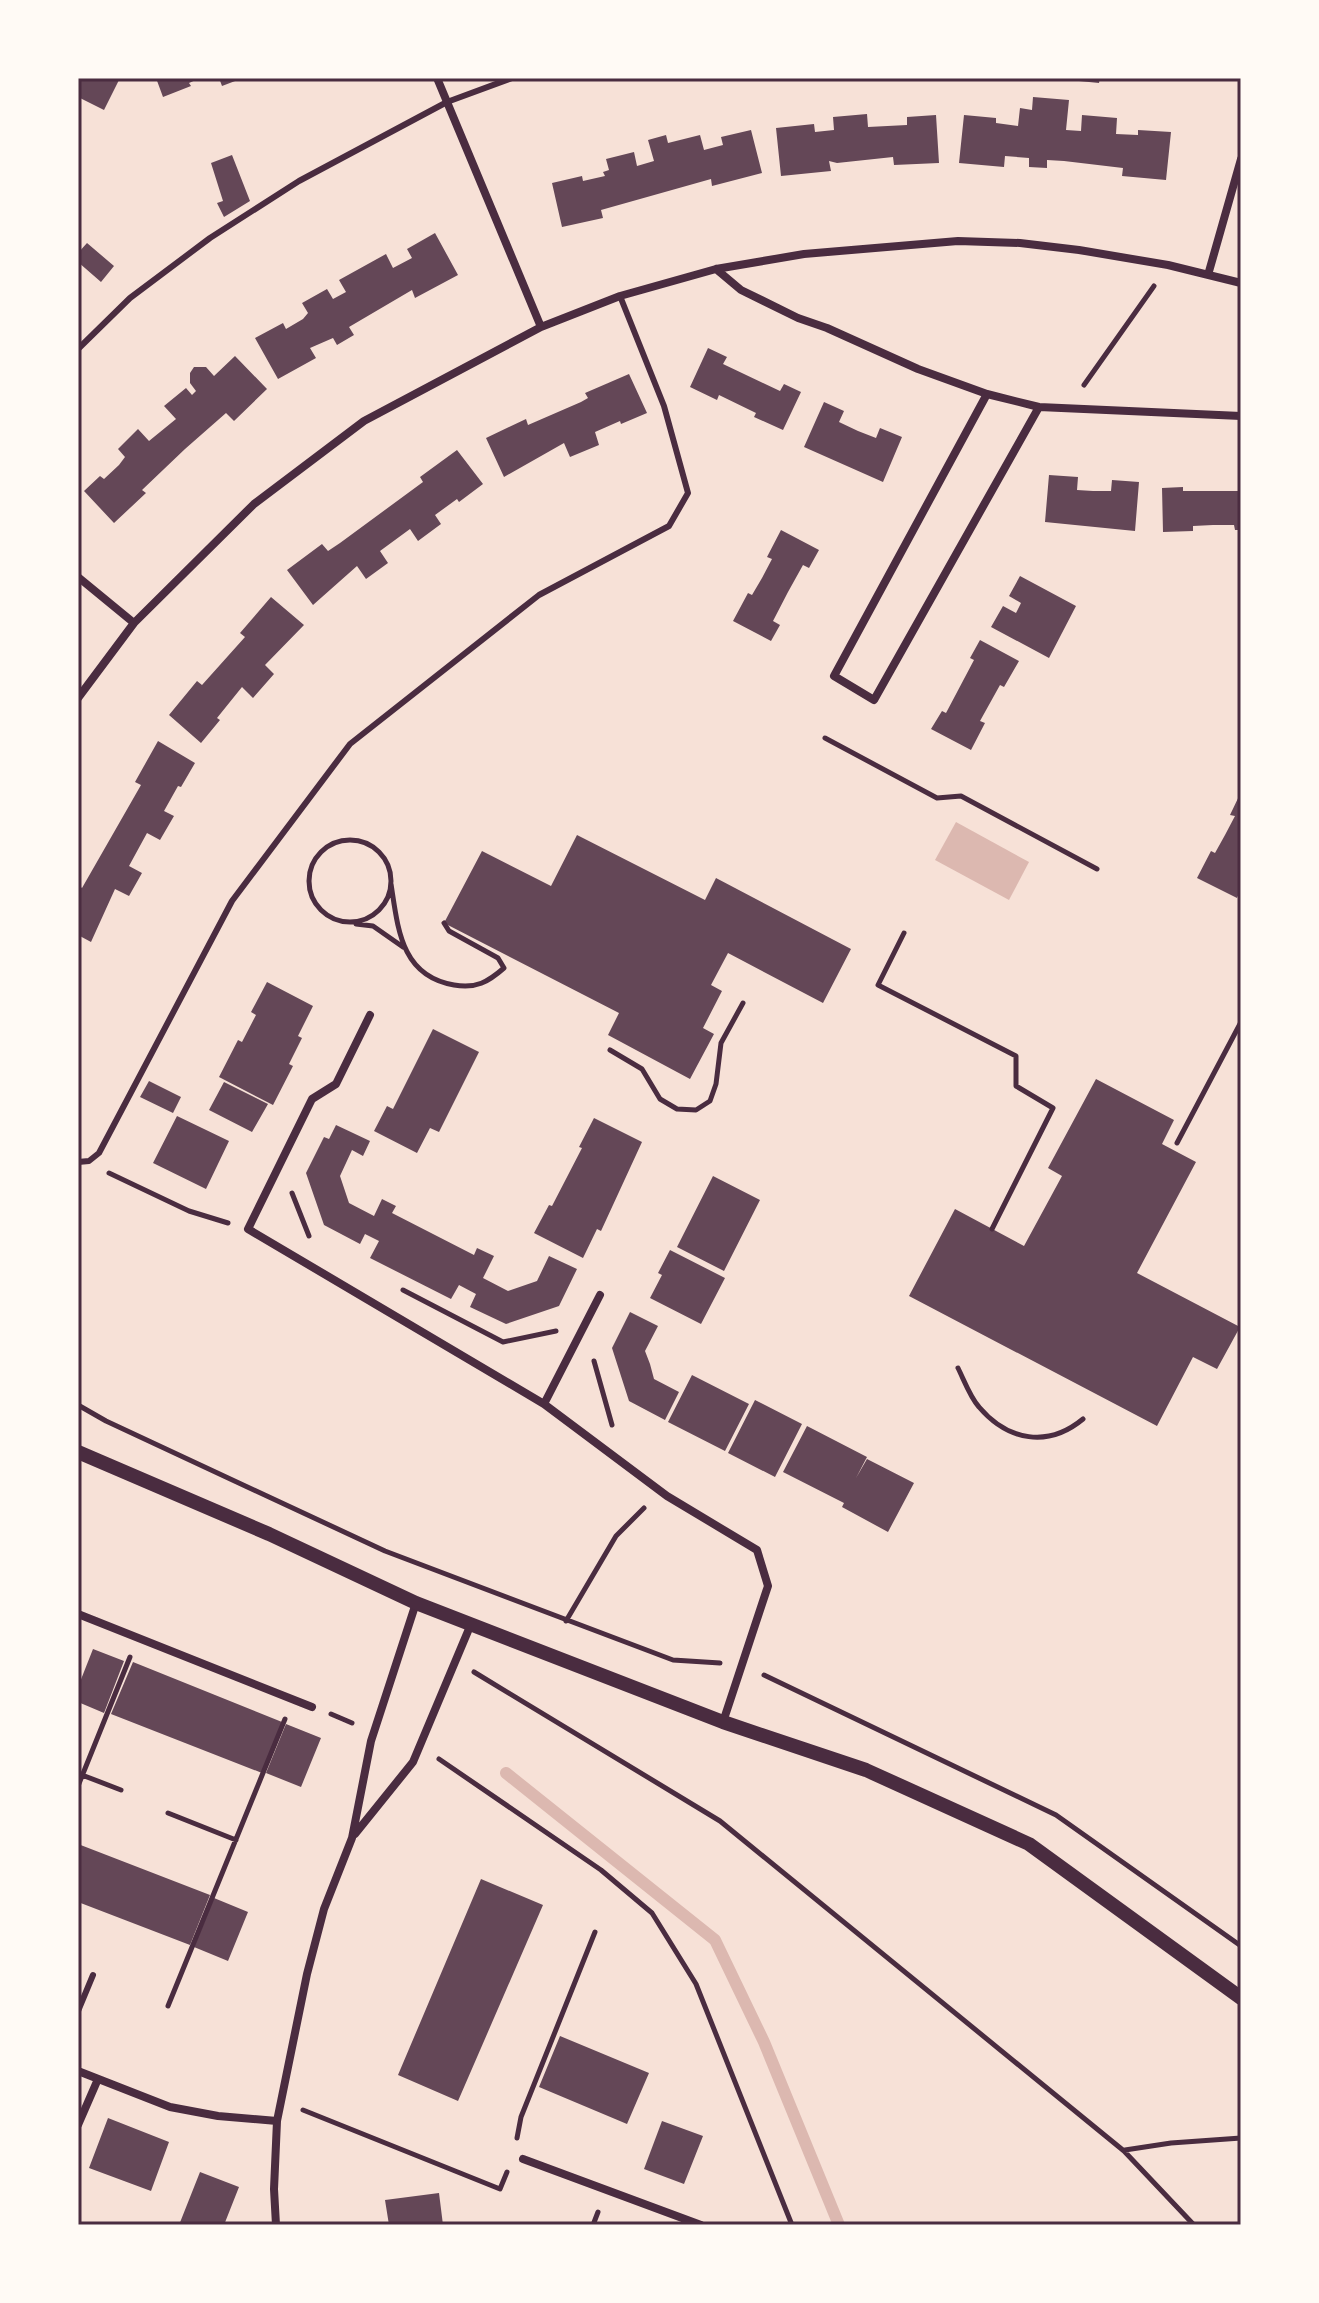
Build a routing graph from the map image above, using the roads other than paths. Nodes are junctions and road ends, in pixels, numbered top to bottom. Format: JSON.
{"nodes":[{"id":1,"x":437,"y":78,"type":"edge"},
{"id":2,"x":512,"y":78,"type":"edge"},
{"id":3,"x":447,"y":102,"type":"junction"},
{"id":4,"x":1241,"y":159,"type":"edge"},
{"id":5,"x":716,"y":269,"type":"junction"},
{"id":6,"x":1208,"y":275,"type":"junction"},
{"id":7,"x":1241,"y":283,"type":"edge"},
{"id":8,"x":620,"y":296,"type":"junction"},
{"id":9,"x":541,"y":327,"type":"junction"},
{"id":10,"x":78,"y":349,"type":"edge"},
{"id":11,"x":987,"y":394,"type":"junction"},
{"id":12,"x":1039,"y":407,"type":"junction"},
{"id":13,"x":1241,"y":416,"type":"edge"},
{"id":14,"x":78,"y":577,"type":"edge"},
{"id":15,"x":134,"y":623,"type":"junction"},
{"id":16,"x":78,"y":698,"type":"edge"},
{"id":17,"x":370,"y":1015,"type":"dead end"},
{"id":18,"x":78,"y":1162,"type":"edge"},
{"id":19,"x":600,"y":1295,"type":"dead end"},
{"id":20,"x":544,"y":1404,"type":"junction"},
{"id":21,"x":78,"y":1452,"type":"edge"},
{"id":22,"x":416,"y":1603,"type":"junction"},
{"id":23,"x":78,"y":1614,"type":"edge"},
{"id":24,"x":471,"y":1623,"type":"junction"},
{"id":25,"x":312,"y":1707,"type":"road end"},
{"id":26,"x":723,"y":1722,"type":"junction"},
{"id":27,"x":352,"y":1838,"type":"junction"},
{"id":28,"x":93,"y":1975,"type":"dead end"},
{"id":29,"x":1241,"y":1998,"type":"edge"},
{"id":30,"x":78,"y":2011,"type":"edge"},
{"id":31,"x":78,"y":2071,"type":"edge"},
{"id":32,"x":98,"y":2079,"type":"junction"},
{"id":33,"x":277,"y":2121,"type":"junction"},
{"id":34,"x":78,"y":2125,"type":"edge"},
{"id":35,"x":523,"y":2159,"type":"road end"},
{"id":36,"x":276,"y":2225,"type":"edge"},
{"id":37,"x":701,"y":2225,"type":"edge"}],
"edges":[{"from":1,"to":3,"type":"street"},
{"from":2,"to":3,"type":"lane"},
{"from":3,"to":9,"type":"street"},
{"from":3,"to":10,"type":"lane"},
{"from":4,"to":6,"type":"street"},
{"from":5,"to":6,"type":"street"},
{"from":5,"to":8,"type":"street"},
{"from":5,"to":11,"type":"street"},
{"from":6,"to":7,"type":"street"},
{"from":8,"to":9,"type":"street"},
{"from":8,"to":18,"type":"lane"},
{"from":9,"to":15,"type":"street"},
{"from":11,"to":12,"type":"street"},
{"from":11,"to":12,"type":"street"},
{"from":12,"to":13,"type":"street"},
{"from":14,"to":15,"type":"street"},
{"from":15,"to":16,"type":"street"},
{"from":17,"to":20,"type":"street"},
{"from":19,"to":20,"type":"street"},
{"from":20,"to":26,"type":"street"},
{"from":21,"to":22,"type":"street"},
{"from":22,"to":24,"type":"street"},
{"from":22,"to":27,"type":"street"},
{"from":23,"to":25,"type":"street"},
{"from":24,"to":26,"type":"street"},
{"from":24,"to":27,"type":"street"},
{"from":26,"to":29,"type":"street"},
{"from":27,"to":33,"type":"street"},
{"from":28,"to":30,"type":"lane"},
{"from":31,"to":32,"type":"street"},
{"from":32,"to":33,"type":"street"},
{"from":32,"to":34,"type":"street"},
{"from":33,"to":36,"type":"street"},
{"from":35,"to":37,"type":"street"}]}
